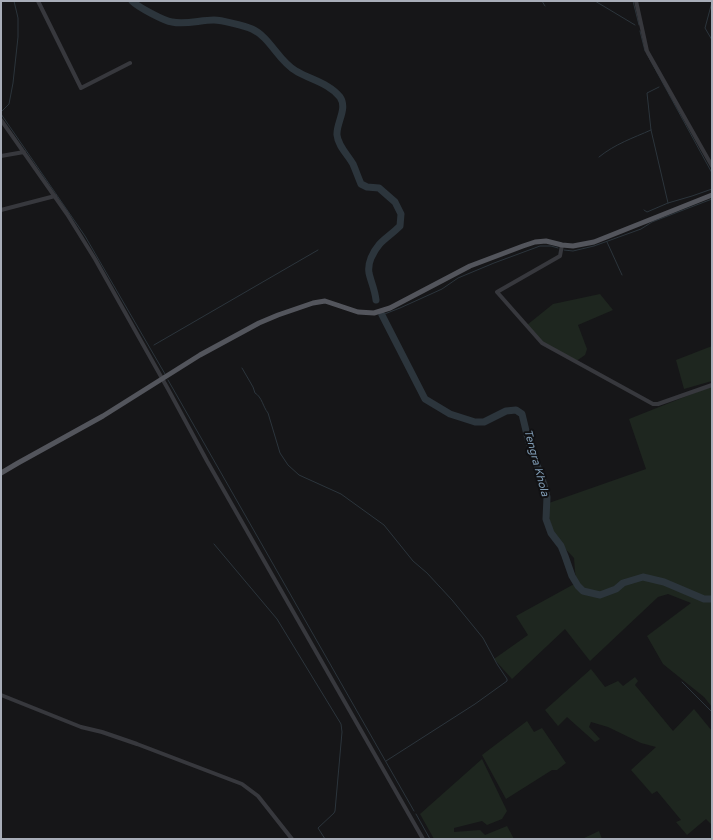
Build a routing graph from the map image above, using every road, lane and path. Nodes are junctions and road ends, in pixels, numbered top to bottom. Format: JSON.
{"nodes":[{"id":1,"x":38,"y":1,"type":"edge"},
{"id":2,"x":636,"y":1,"type":"edge"},
{"id":3,"x":130,"y":63,"type":"dead end"},
{"id":4,"x":1,"y":120,"type":"edge"},
{"id":5,"x":24,"y":152,"type":"junction"},
{"id":6,"x":1,"y":156,"type":"edge"},
{"id":7,"x":712,"y":166,"type":"edge"},
{"id":8,"x":712,"y":195,"type":"edge"},
{"id":9,"x":55,"y":196,"type":"junction"},
{"id":10,"x":1,"y":210,"type":"edge"},
{"id":11,"x":562,"y":245,"type":"junction"},
{"id":12,"x":162,"y":380,"type":"junction"},
{"id":13,"x":712,"y":385,"type":"edge"},
{"id":14,"x":1,"y":473,"type":"edge"},
{"id":15,"x":1,"y":695,"type":"edge"},
{"id":16,"x":292,"y":839,"type":"edge"},
{"id":17,"x":423,"y":839,"type":"edge"}],
"edges":[{"from":1,"to":3,"type":"street"},
{"from":2,"to":7,"type":"street"},
{"from":4,"to":5,"type":"street"},
{"from":5,"to":6,"type":"street"},
{"from":5,"to":9,"type":"street"},
{"from":8,"to":11,"type":"main road"},
{"from":9,"to":10,"type":"street"},
{"from":9,"to":12,"type":"street"},
{"from":11,"to":12,"type":"main road"},
{"from":11,"to":13,"type":"street"},
{"from":12,"to":14,"type":"main road"},
{"from":12,"to":17,"type":"street"},
{"from":15,"to":16,"type":"street"}]}
